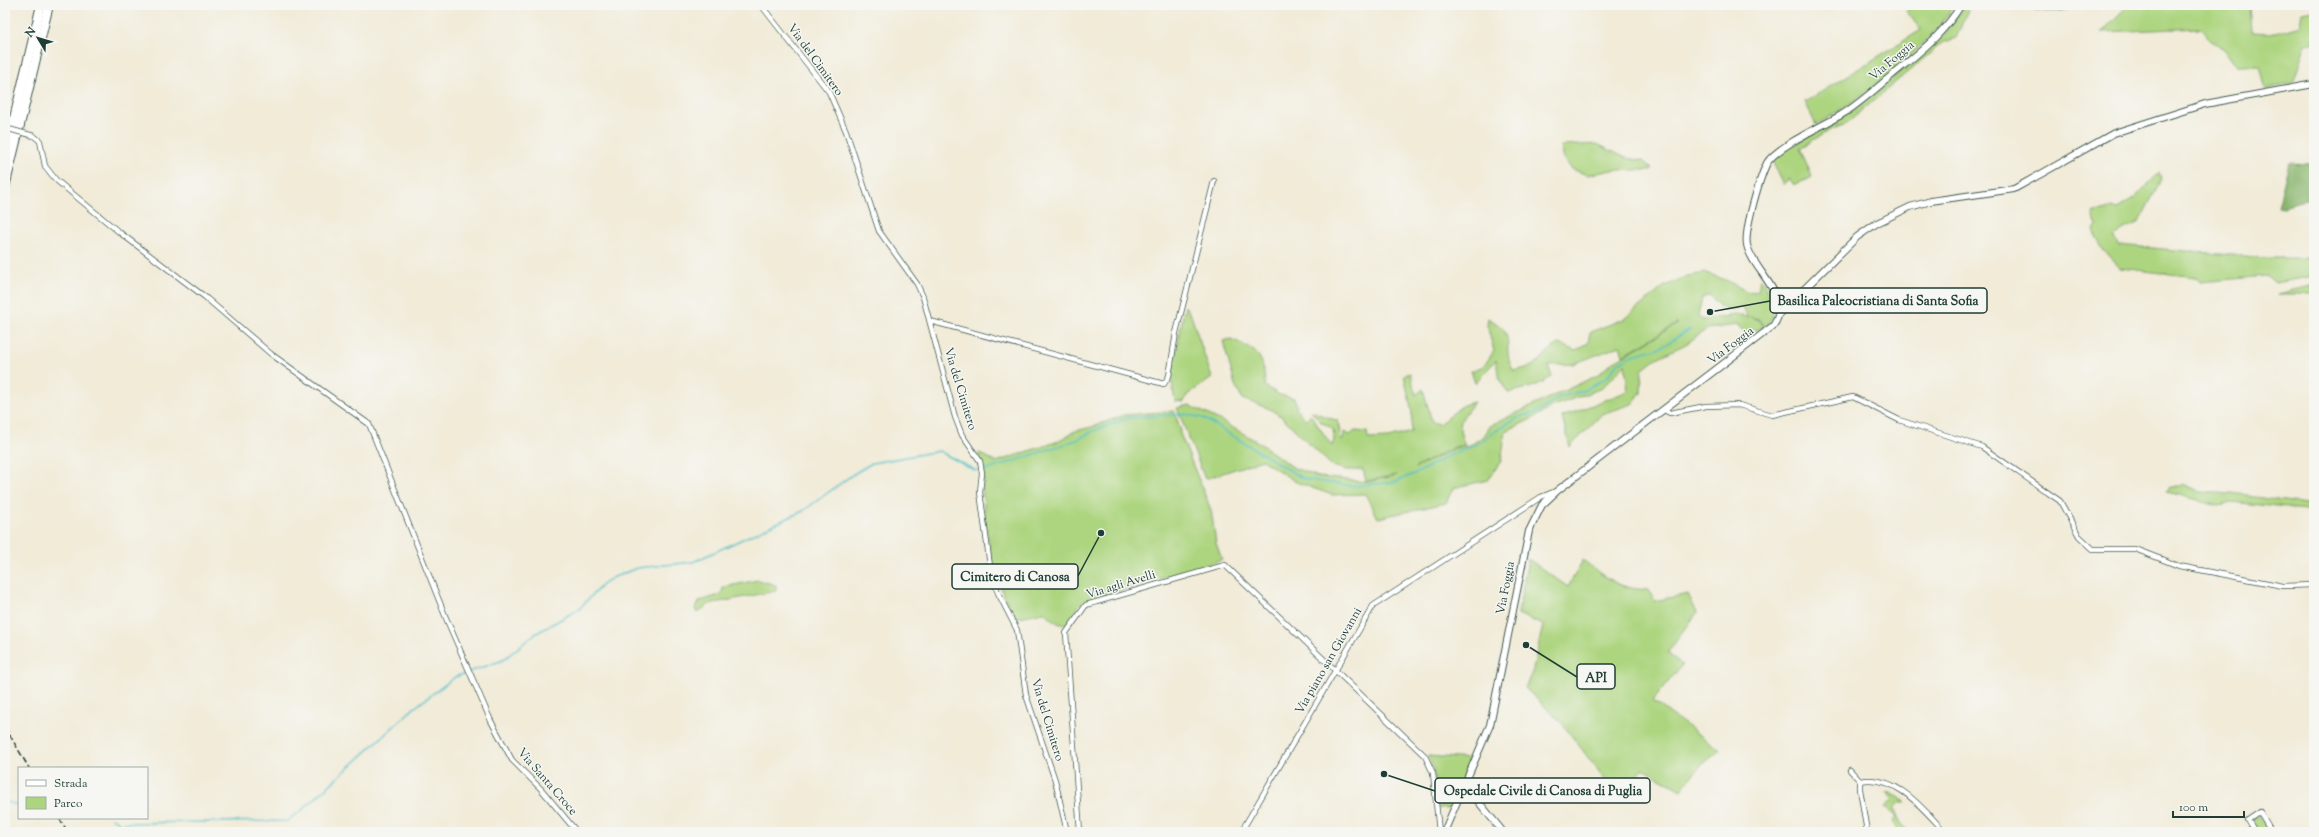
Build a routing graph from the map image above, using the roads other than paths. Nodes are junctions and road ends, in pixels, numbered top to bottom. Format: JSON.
{"nodes":[{"id":1,"x":41,"y":5,"type":"edge"},
{"id":2,"x":49,"y":5,"type":"edge"},
{"id":3,"x":761,"y":5,"type":"edge"},
{"id":4,"x":1961,"y":5,"type":"edge"},
{"id":5,"x":2314,"y":84,"type":"edge"},
{"id":6,"x":5,"y":128,"type":"edge"},
{"id":7,"x":5,"y":156,"type":"edge"},
{"id":8,"x":1214,"y":181,"type":"dead end"},
{"id":9,"x":5,"y":187,"type":"edge"},
{"id":10,"x":1775,"y":294,"type":"junction"},
{"id":11,"x":1796,"y":296,"type":"junction"},
{"id":12,"x":1785,"y":298,"type":"junction"},
{"id":13,"x":1778,"y":302,"type":"junction"},
{"id":14,"x":1786,"y":305,"type":"junction"},
{"id":15,"x":1778,"y":315,"type":"junction"},
{"id":16,"x":930,"y":321,"type":"junction"},
{"id":17,"x":1664,"y":410,"type":"junction"},
{"id":18,"x":1558,"y":490,"type":"junction"},
{"id":19,"x":2314,"y":585,"type":"edge"},
{"id":20,"x":1336,"y":669,"type":"junction"},
{"id":21,"x":1850,"y":770,"type":"dead end"},
{"id":22,"x":1860,"y":781,"type":"junction"},
{"id":23,"x":1464,"y":784,"type":"junction"},
{"id":24,"x":577,"y":832,"type":"edge"},
{"id":25,"x":1067,"y":832,"type":"edge"},
{"id":26,"x":1080,"y":832,"type":"edge"},
{"id":27,"x":1241,"y":832,"type":"edge"},
{"id":28,"x":1439,"y":832,"type":"edge"},
{"id":29,"x":1444,"y":832,"type":"edge"},
{"id":30,"x":1503,"y":832,"type":"edge"},
{"id":31,"x":1867,"y":832,"type":"edge"},
{"id":32,"x":1945,"y":832,"type":"edge"},
{"id":33,"x":2255,"y":832,"type":"edge"},
{"id":34,"x":2272,"y":832,"type":"edge"}],
"edges":[{"from":1,"to":7,"type":"highway"},
{"from":2,"to":9,"type":"highway"},
{"from":3,"to":16,"type":"street","name":"Via del Cimitero"},
{"from":4,"to":10,"type":"main road","name":"Via Foggia"},
{"from":5,"to":11,"type":"main road"},
{"from":6,"to":24,"type":"street","name":"Via Santa Croce","bridge":true},
{"from":8,"to":16,"type":"street"},
{"from":10,"to":12,"type":"main road"},
{"from":10,"to":13,"type":"main road","name":"Via Foggia"},
{"from":11,"to":12,"type":"main road"},
{"from":11,"to":14,"type":"main road"},
{"from":12,"to":13,"type":"main road"},
{"from":13,"to":14,"type":"main road"},
{"from":13,"to":15,"type":"main road","name":"Via Foggia"},
{"from":14,"to":15,"type":"main road"},
{"from":15,"to":17,"type":"main road","name":"Via Foggia"},
{"from":16,"to":25,"type":"street","name":"Via del Cimitero"},
{"from":17,"to":18,"type":"main road","name":"Via Foggia"},
{"from":17,"to":19,"type":"street"},
{"from":18,"to":20,"type":"street","name":"Via piano san Giovanni"},
{"from":18,"to":23,"type":"main road","name":"Via Foggia"},
{"from":20,"to":26,"type":"street","name":"Via agli Avelli"},
{"from":20,"to":27,"type":"street","name":"Via piano san Giovanni"},
{"from":20,"to":28,"type":"street"},
{"from":21,"to":22,"type":"street"},
{"from":22,"to":31,"type":"street"},
{"from":22,"to":32,"type":"street"},
{"from":23,"to":29,"type":"main road","name":"Via Foggia"},
{"from":23,"to":30,"type":"main road"},
{"from":33,"to":34,"type":"street"}]}
